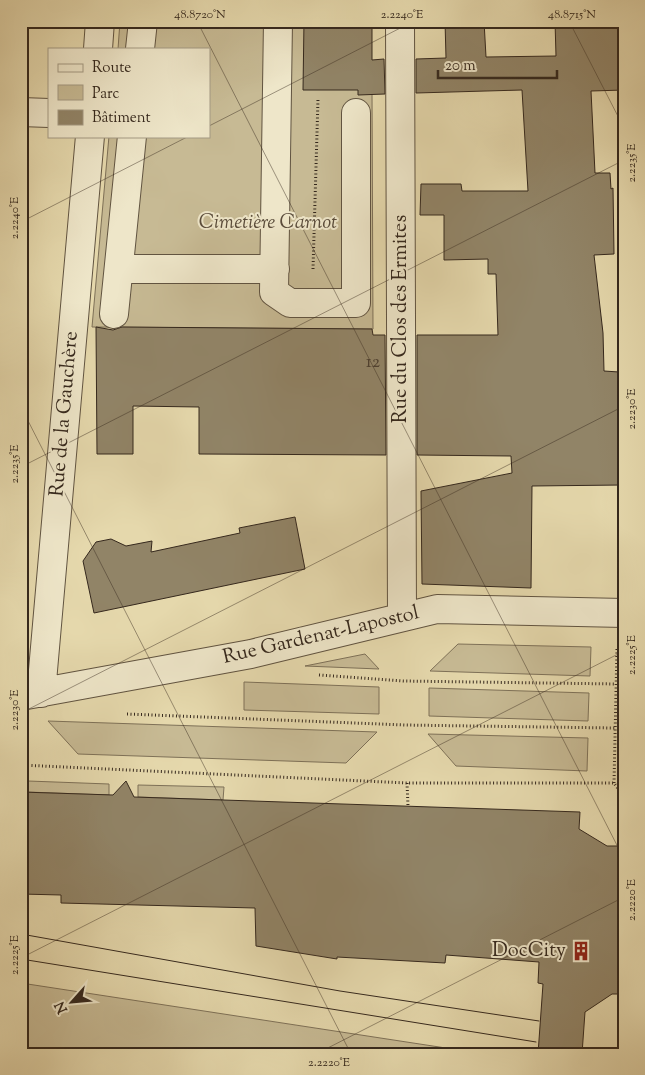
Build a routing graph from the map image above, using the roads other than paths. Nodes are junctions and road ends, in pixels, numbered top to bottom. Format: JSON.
{"nodes":[{"id":1,"x":100,"y":21,"type":"edge"},
{"id":2,"x":143,"y":21,"type":"edge"},
{"id":3,"x":278,"y":21,"type":"edge"},
{"id":4,"x":400,"y":21,"type":"edge"},
{"id":5,"x":98,"y":48,"type":"edge"},
{"id":6,"x":140,"y":48,"type":"edge"},
{"id":7,"x":21,"y":112,"type":"edge"},
{"id":8,"x":48,"y":113,"type":"edge"},
{"id":9,"x":356,"y":113,"type":"dead end"},
{"id":10,"x":90,"y":138,"type":"edge"},
{"id":11,"x":132,"y":138,"type":"edge"},
{"id":12,"x":275,"y":268,"type":"junction"},
{"id":13,"x":119,"y":269,"type":"junction"},
{"id":14,"x":114,"y":314,"type":"dead end"},
{"id":15,"x":624,"y":613,"type":"edge"},
{"id":16,"x":402,"y":617,"type":"junction"},
{"id":17,"x":31,"y":694,"type":"edge"}],
"edges":[{"from":1,"to":5,"type":"street"},
{"from":2,"to":6,"type":"street"},
{"from":3,"to":12,"type":"street"},
{"from":4,"to":16,"type":"street","name":"Rue du Clos des Ermites"},
{"from":7,"to":8,"type":"street"},
{"from":9,"to":12,"type":"street"},
{"from":10,"to":17,"type":"street","name":"Rue de la Gauchère"},
{"from":11,"to":13,"type":"street"},
{"from":12,"to":13,"type":"street"},
{"from":13,"to":14,"type":"street"},
{"from":15,"to":16,"type":"street","name":"Rue Gardenat-Lapostol"},
{"from":16,"to":17,"type":"street","name":"Rue Gardenat-Lapostol"}]}
